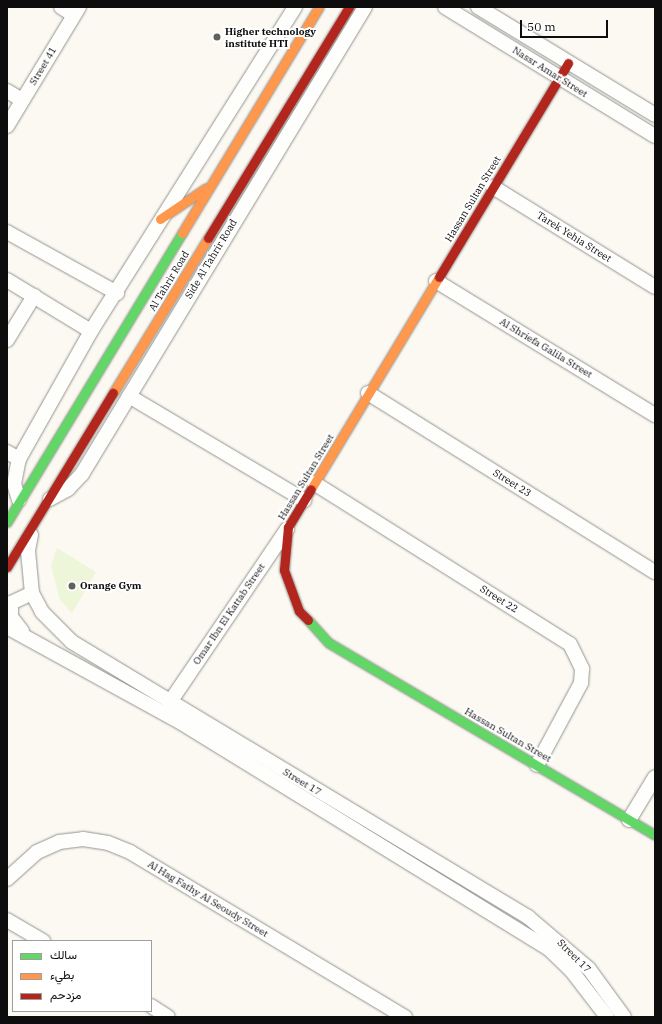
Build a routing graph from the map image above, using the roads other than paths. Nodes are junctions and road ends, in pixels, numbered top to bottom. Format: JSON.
{"nodes":[{"id":1,"x":61,"y":7,"type":"edge"},
{"id":2,"x":295,"y":7,"type":"edge"},
{"id":3,"x":306,"y":7,"type":"edge"},
{"id":4,"x":319,"y":7,"type":"edge"},
{"id":5,"x":349,"y":7,"type":"edge"},
{"id":6,"x":365,"y":7,"type":"edge"},
{"id":7,"x":445,"y":7,"type":"edge"},
{"id":8,"x":478,"y":7,"type":"edge"},
{"id":9,"x":77,"y":11,"type":"edge"},
{"id":10,"x":307,"y":26,"type":"junction"},
{"id":11,"x":352,"y":29,"type":"junction"},
{"id":12,"x":326,"y":44,"type":"junction"},
{"id":13,"x":568,"y":63,"type":"junction"},
{"id":14,"x":559,"y":77,"type":"junction"},
{"id":15,"x":7,"y":91,"type":"edge"},
{"id":16,"x":22,"y":100,"type":"junction"},
{"id":17,"x":655,"y":115,"type":"edge"},
{"id":18,"x":7,"y":126,"type":"edge"},
{"id":19,"x":655,"y":136,"type":"edge"},
{"id":20,"x":211,"y":185,"type":"junction"},
{"id":21,"x":493,"y":186,"type":"junction"},
{"id":22,"x":160,"y":219,"type":"junction"},
{"id":23,"x":214,"y":228,"type":"junction"},
{"id":24,"x":7,"y":232,"type":"edge"},
{"id":25,"x":212,"y":256,"type":"junction"},
{"id":26,"x":7,"y":280,"type":"edge"},
{"id":27,"x":436,"y":281,"type":"junction"},
{"id":28,"x":655,"y":287,"type":"edge"},
{"id":29,"x":117,"y":293,"type":"junction"},
{"id":30,"x":34,"y":296,"type":"junction"},
{"id":31,"x":91,"y":331,"type":"junction"},
{"id":32,"x":7,"y":340,"type":"edge"},
{"id":33,"x":115,"y":344,"type":"junction"},
{"id":34,"x":139,"y":350,"type":"junction"},
{"id":35,"x":92,"y":381,"type":"junction"},
{"id":36,"x":116,"y":389,"type":"junction"},
{"id":37,"x":368,"y":393,"type":"junction"},
{"id":38,"x":128,"y":396,"type":"junction"},
{"id":39,"x":655,"y":415,"type":"edge"},
{"id":40,"x":13,"y":456,"type":"edge"},
{"id":41,"x":314,"y":483,"type":"junction"},
{"id":42,"x":19,"y":500,"type":"junction"},
{"id":43,"x":48,"y":500,"type":"junction"},
{"id":44,"x":304,"y":500,"type":"junction"},
{"id":45,"x":7,"y":522,"type":"edge"},
{"id":46,"x":33,"y":524,"type":"junction"},
{"id":47,"x":288,"y":527,"type":"junction"},
{"id":48,"x":7,"y":567,"type":"edge"},
{"id":49,"x":655,"y":572,"type":"edge"},
{"id":50,"x":32,"y":593,"type":"junction"},
{"id":51,"x":7,"y":627,"type":"edge"},
{"id":52,"x":24,"y":634,"type":"junction"},
{"id":53,"x":170,"y":702,"type":"junction"},
{"id":54,"x":537,"y":765,"type":"junction"},
{"id":55,"x":655,"y":777,"type":"edge"},
{"id":56,"x":629,"y":820,"type":"junction"},
{"id":57,"x":655,"y":835,"type":"edge"},
{"id":58,"x":7,"y":879,"type":"edge"},
{"id":59,"x":7,"y":920,"type":"edge"},
{"id":60,"x":40,"y":940,"type":"edge"},
{"id":61,"x":152,"y":1007,"type":"edge"},
{"id":62,"x":168,"y":1017,"type":"edge"},
{"id":63,"x":405,"y":1017,"type":"edge"},
{"id":64,"x":607,"y":1017,"type":"edge"},
{"id":65,"x":624,"y":1017,"type":"edge"}],
"edges":[{"from":1,"to":9,"type":"street"},
{"from":2,"to":22,"type":"street"},
{"from":3,"to":10,"type":"street"},
{"from":4,"to":10,"type":"street","name":"Al Tahrir Road"},
{"from":5,"to":12,"type":"street","name":"Al Tahrir Road"},
{"from":6,"to":11,"type":"street","name":"Side Al Tahrir Road"},
{"from":7,"to":14,"type":"street","name":"Nassr Amar Street"},
{"from":8,"to":13,"type":"street","name":"Nassr Amar Street"},
{"from":9,"to":16,"type":"street","name":"Street 41"},
{"from":10,"to":20,"type":"street","name":"Al Tahrir Road"},
{"from":11,"to":12,"type":"street"},
{"from":11,"to":25,"type":"street","name":"Side Al Tahrir Road"},
{"from":12,"to":23,"type":"street","name":"Al Tahrir Road"},
{"from":13,"to":14,"type":"street","name":"Hassan Sultan Street"},
{"from":13,"to":17,"type":"street","name":"Nassr Amar Street"},
{"from":14,"to":19,"type":"street","name":"Nassr Amar Street"},
{"from":14,"to":21,"type":"street","name":"Hassan Sultan Street"},
{"from":15,"to":16,"type":"street"},
{"from":16,"to":18,"type":"street","name":"Street 41"},
{"from":20,"to":22,"type":"street"},
{"from":20,"to":33,"type":"street","name":"Al Tahrir Road"},
{"from":21,"to":27,"type":"street","name":"Hassan Sultan Street"},
{"from":21,"to":28,"type":"street","name":"Tarek Yehia Street"},
{"from":22,"to":29,"type":"street"},
{"from":23,"to":25,"type":"street"},
{"from":23,"to":34,"type":"street","name":"Al Tahrir Road"},
{"from":24,"to":29,"type":"street"},
{"from":25,"to":38,"type":"street","name":"Side Al Tahrir Road"},
{"from":26,"to":30,"type":"street"},
{"from":27,"to":37,"type":"street","name":"Hassan Sultan Street"},
{"from":27,"to":39,"type":"street","name":"Al Shriefa Galila Street"},
{"from":29,"to":31,"type":"street"},
{"from":30,"to":31,"type":"street"},
{"from":30,"to":32,"type":"street"},
{"from":31,"to":40,"type":"street"},
{"from":33,"to":34,"type":"street"},
{"from":33,"to":35,"type":"street","name":"Al Tahrir Road"},
{"from":34,"to":36,"type":"street","name":"Al Tahrir Road"},
{"from":35,"to":36,"type":"street"},
{"from":35,"to":42,"type":"street","name":"Al Tahrir Road"},
{"from":36,"to":43,"type":"street","name":"Al Tahrir Road"},
{"from":37,"to":41,"type":"street","name":"Hassan Sultan Street"},
{"from":37,"to":49,"type":"street","name":"Street 23"},
{"from":38,"to":43,"type":"street","name":"Side Al Tahrir Road"},
{"from":38,"to":44,"type":"street"},
{"from":40,"to":42,"type":"street"},
{"from":41,"to":44,"type":"street","name":"Hassan Sultan Street"},
{"from":41,"to":54,"type":"street","name":"Street 22"},
{"from":42,"to":45,"type":"street","name":"Al Tahrir Road"},
{"from":43,"to":46,"type":"street","name":"Al Tahrir Road"},
{"from":44,"to":47,"type":"street","name":"Hassan Sultan Street"},
{"from":46,"to":48,"type":"street","name":"Al Tahrir Road"},
{"from":46,"to":50,"type":"street","name":"Street 17"},
{"from":47,"to":53,"type":"street","name":"Omar Ibn El Kattab Street"},
{"from":47,"to":54,"type":"street","name":"Hassan Sultan Street"},
{"from":50,"to":52,"type":"street"},
{"from":50,"to":53,"type":"street","name":"Street 17"},
{"from":51,"to":52,"type":"street","name":"Street 17"},
{"from":52,"to":64,"type":"street","name":"Street 17"},
{"from":53,"to":65,"type":"street","name":"Street 17"},
{"from":54,"to":56,"type":"street","name":"Hassan Sultan Street"},
{"from":55,"to":56,"type":"street"},
{"from":56,"to":57,"type":"street","name":"Hassan Sultan Street"},
{"from":58,"to":63,"type":"street","name":"Al Hag Fathy Al Seoudy Street"},
{"from":59,"to":60,"type":"street"},
{"from":61,"to":62,"type":"street"}]}
